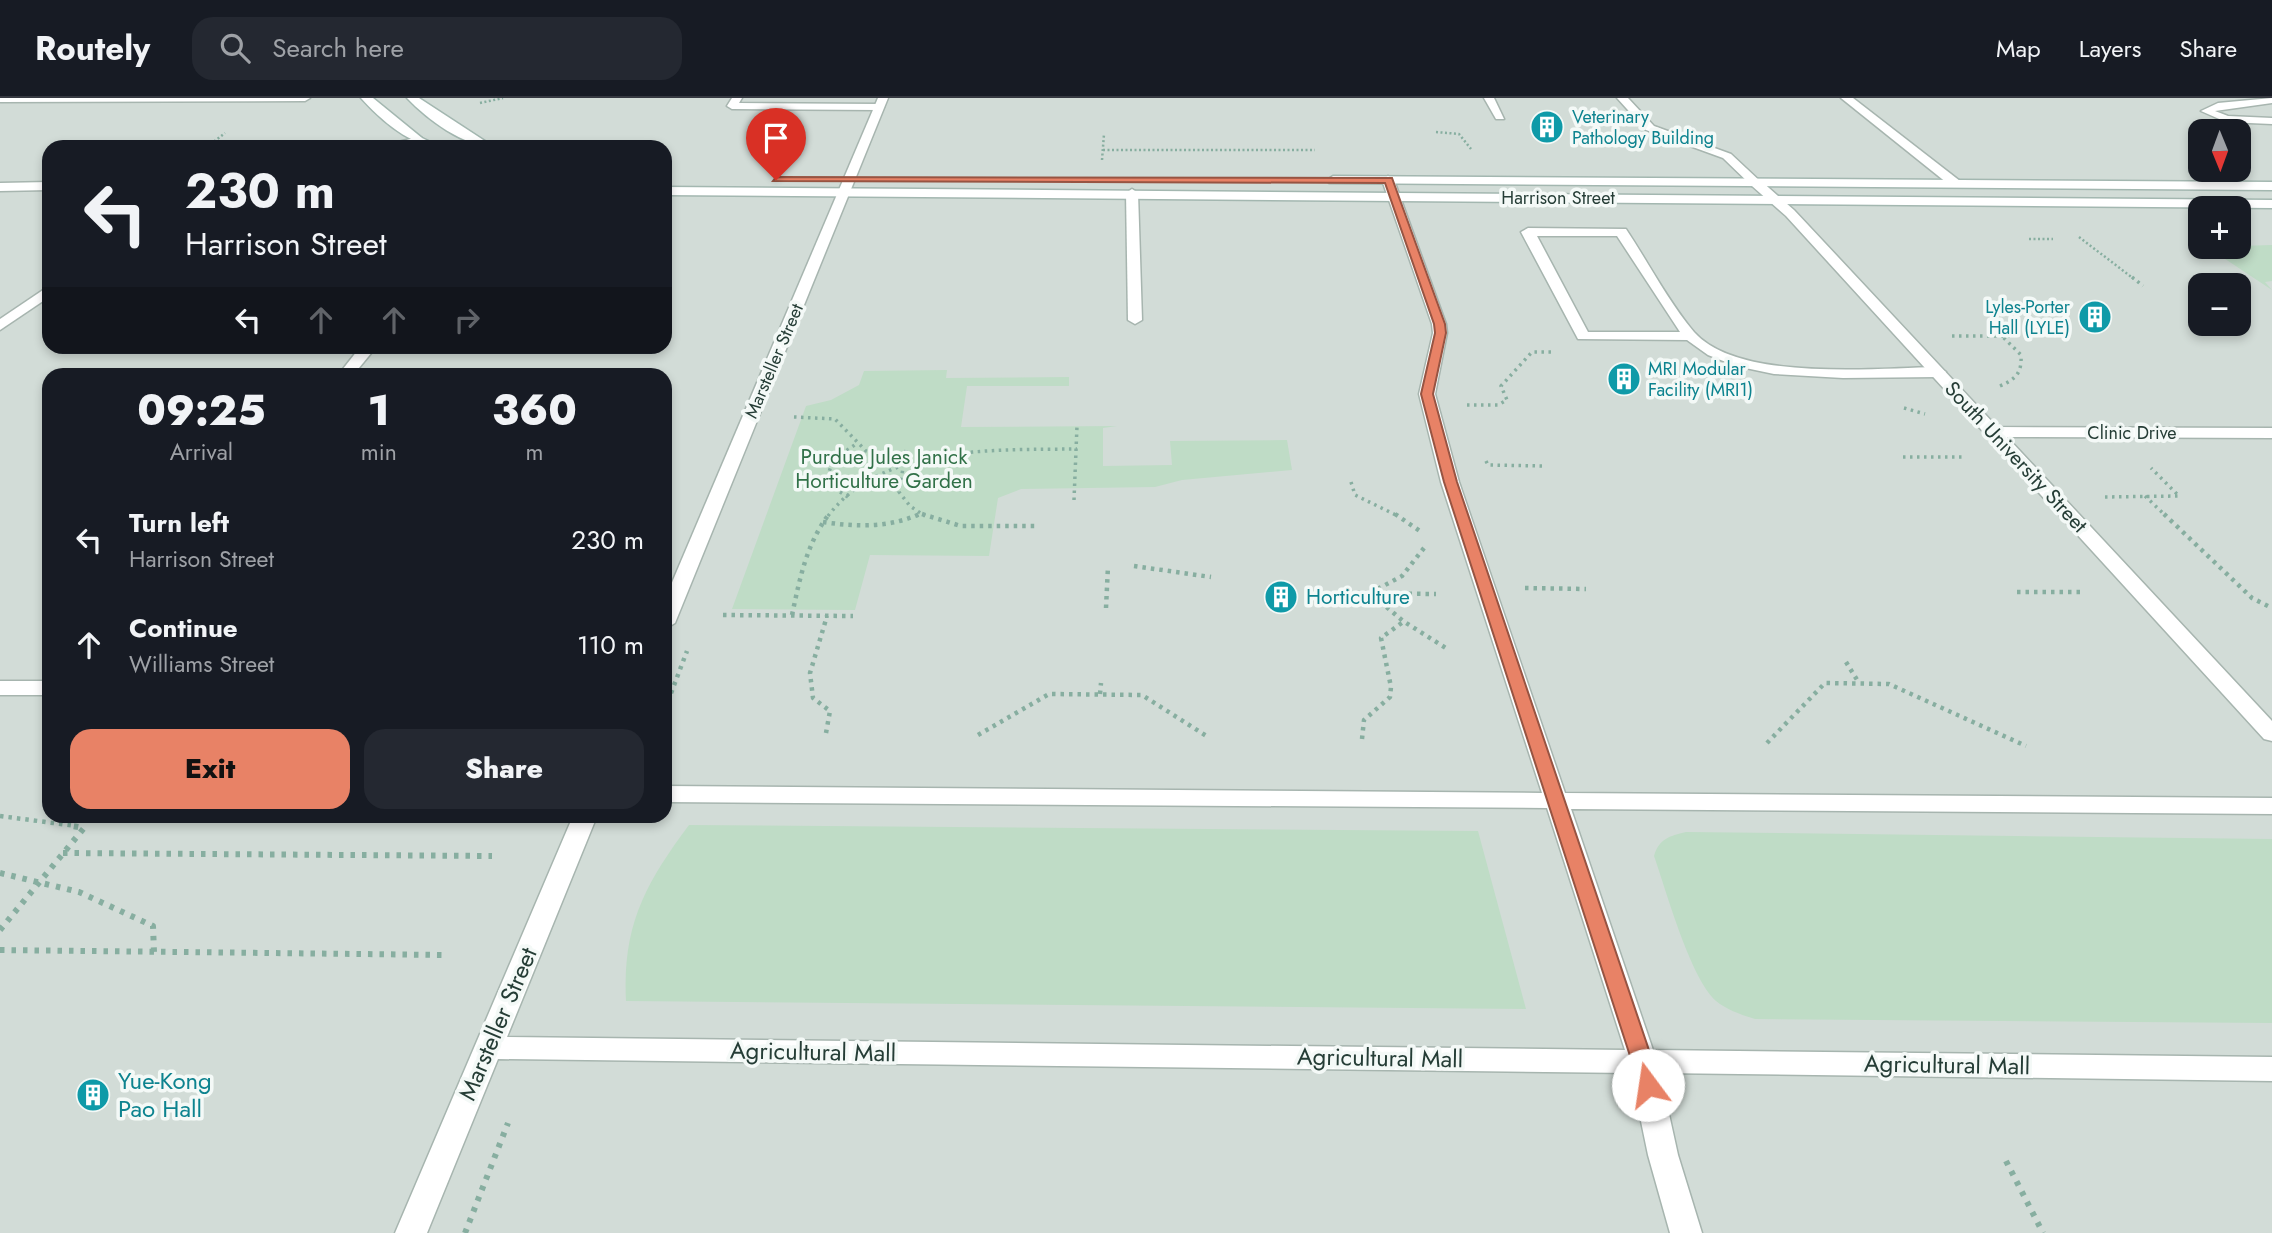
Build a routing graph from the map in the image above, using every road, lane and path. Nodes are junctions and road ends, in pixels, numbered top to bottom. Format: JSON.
{"nodes":[{"id":1,"x":305,"y":98,"type":"edge"},
{"id":2,"x":366,"y":98,"type":"edge"},
{"id":3,"x":412,"y":98,"type":"edge"},
{"id":4,"x":737,"y":98,"type":"edge"},
{"id":5,"x":1489,"y":98,"type":"edge"},
{"id":6,"x":1622,"y":98,"type":"edge"},
{"id":7,"x":1846,"y":98,"type":"edge"},
{"id":8,"x":0,"y":99,"type":"edge"},
{"id":9,"x":2272,"y":100,"type":"edge"},
{"id":10,"x":881,"y":102,"type":"edge"},
{"id":11,"x":1500,"y":117,"type":"dead end"},
{"id":12,"x":2272,"y":121,"type":"edge"},
{"id":13,"x":1104,"y":134,"type":"dead end"},
{"id":14,"x":418,"y":140,"type":"edge"},
{"id":15,"x":474,"y":140,"type":"edge"},
{"id":16,"x":1323,"y":150,"type":"dead end"},
{"id":17,"x":672,"y":178,"type":"edge"},
{"id":18,"x":985,"y":180,"type":"dead end"},
{"id":19,"x":1325,"y":180,"type":"dead end"},
{"id":20,"x":1756,"y":183,"type":"junction"},
{"id":21,"x":1129,"y":184,"type":"junction"},
{"id":22,"x":1956,"y":184,"type":"junction"},
{"id":23,"x":42,"y":186,"type":"edge"},
{"id":24,"x":847,"y":186,"type":"junction"},
{"id":25,"x":2272,"y":186,"type":"edge"},
{"id":26,"x":0,"y":187,"type":"edge"},
{"id":27,"x":1391,"y":188,"type":"junction"},
{"id":28,"x":672,"y":191,"type":"edge"},
{"id":29,"x":1775,"y":199,"type":"junction"},
{"id":30,"x":2272,"y":204,"type":"edge"},
{"id":31,"x":2072,"y":231,"type":"dead end"},
{"id":32,"x":2143,"y":286,"type":"dead end"},
{"id":33,"x":42,"y":295,"type":"edge"},
{"id":34,"x":1135,"y":320,"type":"dead end"},
{"id":35,"x":0,"y":326,"type":"edge"},
{"id":36,"x":1690,"y":336,"type":"junction"},
{"id":37,"x":1948,"y":336,"type":"dead end"},
{"id":38,"x":2002,"y":336,"type":"junction"},
{"id":39,"x":2010,"y":336,"type":"dead end"},
{"id":40,"x":1555,"y":351,"type":"dead end"},
{"id":41,"x":363,"y":354,"type":"edge"},
{"id":42,"x":351,"y":368,"type":"edge"},
{"id":43,"x":1938,"y":372,"type":"junction"},
{"id":44,"x":1998,"y":388,"type":"dead end"},
{"id":45,"x":1894,"y":403,"type":"dead end"},
{"id":46,"x":1926,"y":414,"type":"dead end"},
{"id":47,"x":1470,"y":416,"type":"dead end"},
{"id":48,"x":794,"y":417,"type":"dead end"},
{"id":49,"x":1077,"y":426,"type":"dead end"},
{"id":50,"x":1993,"y":432,"type":"junction"},
{"id":51,"x":2272,"y":433,"type":"edge"},
{"id":52,"x":856,"y":443,"type":"junction"},
{"id":53,"x":1077,"y":449,"type":"junction"},
{"id":54,"x":906,"y":450,"type":"dead end"},
{"id":55,"x":1484,"y":456,"type":"dead end"},
{"id":56,"x":1903,"y":457,"type":"dead end"},
{"id":57,"x":1965,"y":457,"type":"dead end"},
{"id":58,"x":2146,"y":464,"type":"dead end"},
{"id":59,"x":902,"y":466,"type":"junction"},
{"id":60,"x":1542,"y":466,"type":"dead end"},
{"id":61,"x":1351,"y":482,"type":"dead end"},
{"id":62,"x":2146,"y":496,"type":"junction"},
{"id":63,"x":848,"y":497,"type":"junction"},
{"id":64,"x":2105,"y":497,"type":"dead end"},
{"id":65,"x":1074,"y":500,"type":"dead end"},
{"id":66,"x":921,"y":513,"type":"junction"},
{"id":67,"x":823,"y":522,"type":"junction"},
{"id":68,"x":1036,"y":526,"type":"dead end"},
{"id":69,"x":1420,"y":531,"type":"dead end"},
{"id":70,"x":1424,"y":548,"type":"dead end"},
{"id":71,"x":1108,"y":566,"type":"dead end"},
{"id":72,"x":1134,"y":566,"type":"dead end"},
{"id":73,"x":1211,"y":577,"type":"dead end"},
{"id":74,"x":1521,"y":588,"type":"dead end"},
{"id":75,"x":1586,"y":589,"type":"dead end"},
{"id":76,"x":2018,"y":592,"type":"dead end"},
{"id":77,"x":2083,"y":592,"type":"dead end"},
{"id":78,"x":1349,"y":593,"type":"dead end"},
{"id":79,"x":1370,"y":593,"type":"junction"},
{"id":80,"x":1436,"y":594,"type":"dead end"},
{"id":81,"x":672,"y":606,"type":"edge"},
{"id":82,"x":1106,"y":608,"type":"dead end"},
{"id":83,"x":2272,"y":608,"type":"edge"},
{"id":84,"x":723,"y":615,"type":"dead end"},
{"id":85,"x":792,"y":615,"type":"junction"},
{"id":86,"x":827,"y":615,"type":"junction"},
{"id":87,"x":853,"y":616,"type":"dead end"},
{"id":88,"x":1403,"y":621,"type":"junction"},
{"id":89,"x":1449,"y":650,"type":"dead end"},
{"id":90,"x":1846,"y":662,"type":"dead end"},
{"id":91,"x":1101,"y":683,"type":"dead end"},
{"id":92,"x":1859,"y":683,"type":"junction"},
{"id":93,"x":0,"y":688,"type":"edge"},
{"id":94,"x":42,"y":688,"type":"edge"},
{"id":95,"x":1100,"y":694,"type":"junction"},
{"id":96,"x":826,"y":733,"type":"dead end"},
{"id":97,"x":2272,"y":734,"type":"edge"},
{"id":98,"x":978,"y":735,"type":"dead end"},
{"id":99,"x":1208,"y":737,"type":"dead end"},
{"id":100,"x":1362,"y":739,"type":"dead end"},
{"id":101,"x":1767,"y":743,"type":"dead end"},
{"id":102,"x":2026,"y":746,"type":"dead end"},
{"id":103,"x":672,"y":794,"type":"edge"},
{"id":104,"x":1556,"y":801,"type":"junction"},
{"id":105,"x":2272,"y":806,"type":"edge"},
{"id":106,"x":0,"y":816,"type":"edge"},
{"id":107,"x":42,"y":820,"type":"edge"},
{"id":108,"x":59,"y":823,"type":"edge"},
{"id":109,"x":582,"y":823,"type":"edge"},
{"id":110,"x":63,"y":853,"type":"junction"},
{"id":111,"x":492,"y":856,"type":"dead end"},
{"id":112,"x":0,"y":873,"type":"edge"},
{"id":113,"x":42,"y":878,"type":"junction"},
{"id":114,"x":0,"y":930,"type":"edge"},
{"id":115,"x":0,"y":950,"type":"edge"},
{"id":116,"x":155,"y":952,"type":"junction"},
{"id":117,"x":447,"y":955,"type":"dead end"},
{"id":118,"x":488,"y":1048,"type":"junction"},
{"id":119,"x":1643,"y":1062,"type":"junction"},
{"id":120,"x":2272,"y":1069,"type":"edge"},
{"id":121,"x":2006,"y":1161,"type":"dead end"},
{"id":122,"x":411,"y":1233,"type":"edge"},
{"id":123,"x":1686,"y":1233,"type":"edge"},
{"id":124,"x":2043,"y":1233,"type":"edge"}],
"edges":[{"from":1,"to":8,"type":"street"},
{"from":2,"to":14,"type":"street"},
{"from":3,"to":15,"type":"street"},
{"from":4,"to":10,"type":"street"},
{"from":5,"to":11,"type":"street"},
{"from":6,"to":20,"type":"street","name":"South University Street"},
{"from":7,"to":22,"type":"street"},
{"from":9,"to":12,"type":"street"},
{"from":10,"to":24,"type":"street","name":"Marsteller Street"},
{"from":13,"to":16,"type":"path"},
{"from":17,"to":24,"type":"street"},
{"from":18,"to":24,"type":"street"},
{"from":19,"to":27,"type":"street","name":"Harrison Street"},
{"from":20,"to":22,"type":"street","name":"Harrison Street"},
{"from":20,"to":27,"type":"street","name":"Harrison Street"},
{"from":20,"to":29,"type":"street","name":"South University Street"},
{"from":21,"to":24,"type":"street","name":"Harrison Street"},
{"from":21,"to":27,"type":"street","name":"Harrison Street"},
{"from":21,"to":34,"type":"street"},
{"from":22,"to":25,"type":"street","name":"Harrison Street"},
{"from":23,"to":26,"type":"street"},
{"from":24,"to":28,"type":"street"},
{"from":24,"to":81,"type":"street","name":"Marsteller Street"},
{"from":27,"to":29,"type":"street","name":"Harrison Street"},
{"from":27,"to":104,"type":"street"},
{"from":29,"to":30,"type":"street","name":"Harrison Street"},
{"from":29,"to":43,"type":"street","name":"South University Street"},
{"from":31,"to":32,"type":"path"},
{"from":33,"to":35,"type":"street"},
{"from":36,"to":36,"type":"street"},
{"from":36,"to":43,"type":"street"},
{"from":37,"to":38,"type":"path"},
{"from":38,"to":39,"type":"path"},
{"from":38,"to":44,"type":"path"},
{"from":40,"to":47,"type":"path"},
{"from":41,"to":42,"type":"street"},
{"from":43,"to":50,"type":"street","name":"South University Street"},
{"from":45,"to":46,"type":"path"},
{"from":48,"to":52,"type":"path"},
{"from":49,"to":53,"type":"path"},
{"from":50,"to":51,"type":"street","name":"Clinic Drive"},
{"from":50,"to":97,"type":"street","name":"South University Street"},
{"from":52,"to":59,"type":"path"},
{"from":52,"to":63,"type":"path"},
{"from":53,"to":59,"type":"path"},
{"from":53,"to":65,"type":"path"},
{"from":54,"to":59,"type":"path"},
{"from":55,"to":60,"type":"path"},
{"from":56,"to":57,"type":"path"},
{"from":58,"to":62,"type":"path"},
{"from":59,"to":63,"type":"path"},
{"from":59,"to":66,"type":"path"},
{"from":61,"to":69,"type":"path"},
{"from":62,"to":64,"type":"path"},
{"from":62,"to":83,"type":"path"},
{"from":63,"to":67,"type":"path"},
{"from":66,"to":67,"type":"path"},
{"from":66,"to":68,"type":"path"},
{"from":67,"to":85,"type":"path"},
{"from":70,"to":79,"type":"path"},
{"from":71,"to":82,"type":"path"},
{"from":72,"to":73,"type":"path"},
{"from":74,"to":75,"type":"path"},
{"from":76,"to":77,"type":"path"},
{"from":78,"to":79,"type":"path"},
{"from":79,"to":80,"type":"path"},
{"from":79,"to":88,"type":"path"},
{"from":84,"to":85,"type":"path"},
{"from":85,"to":86,"type":"path"},
{"from":86,"to":87,"type":"path"},
{"from":86,"to":96,"type":"path"},
{"from":88,"to":89,"type":"path"},
{"from":88,"to":100,"type":"path"},
{"from":90,"to":92,"type":"path"},
{"from":91,"to":95,"type":"path"},
{"from":92,"to":101,"type":"path"},
{"from":92,"to":102,"type":"path"},
{"from":93,"to":94,"type":"street"},
{"from":95,"to":98,"type":"path"},
{"from":95,"to":99,"type":"path"},
{"from":103,"to":104,"type":"street"},
{"from":104,"to":105,"type":"street"},
{"from":104,"to":119,"type":"street"},
{"from":106,"to":107,"type":"path"},
{"from":108,"to":110,"type":"path"},
{"from":109,"to":118,"type":"street","name":"Marsteller Street"},
{"from":110,"to":111,"type":"path"},
{"from":110,"to":113,"type":"path"},
{"from":112,"to":113,"type":"path"},
{"from":113,"to":114,"type":"path"},
{"from":113,"to":116,"type":"path"},
{"from":115,"to":116,"type":"path"},
{"from":116,"to":117,"type":"path"},
{"from":118,"to":119,"type":"street","name":"Agricultural Mall"},
{"from":118,"to":122,"type":"street","name":"Marsteller Street"},
{"from":119,"to":120,"type":"street","name":"Agricultural Mall"},
{"from":119,"to":123,"type":"street"},
{"from":121,"to":124,"type":"path"}]}
